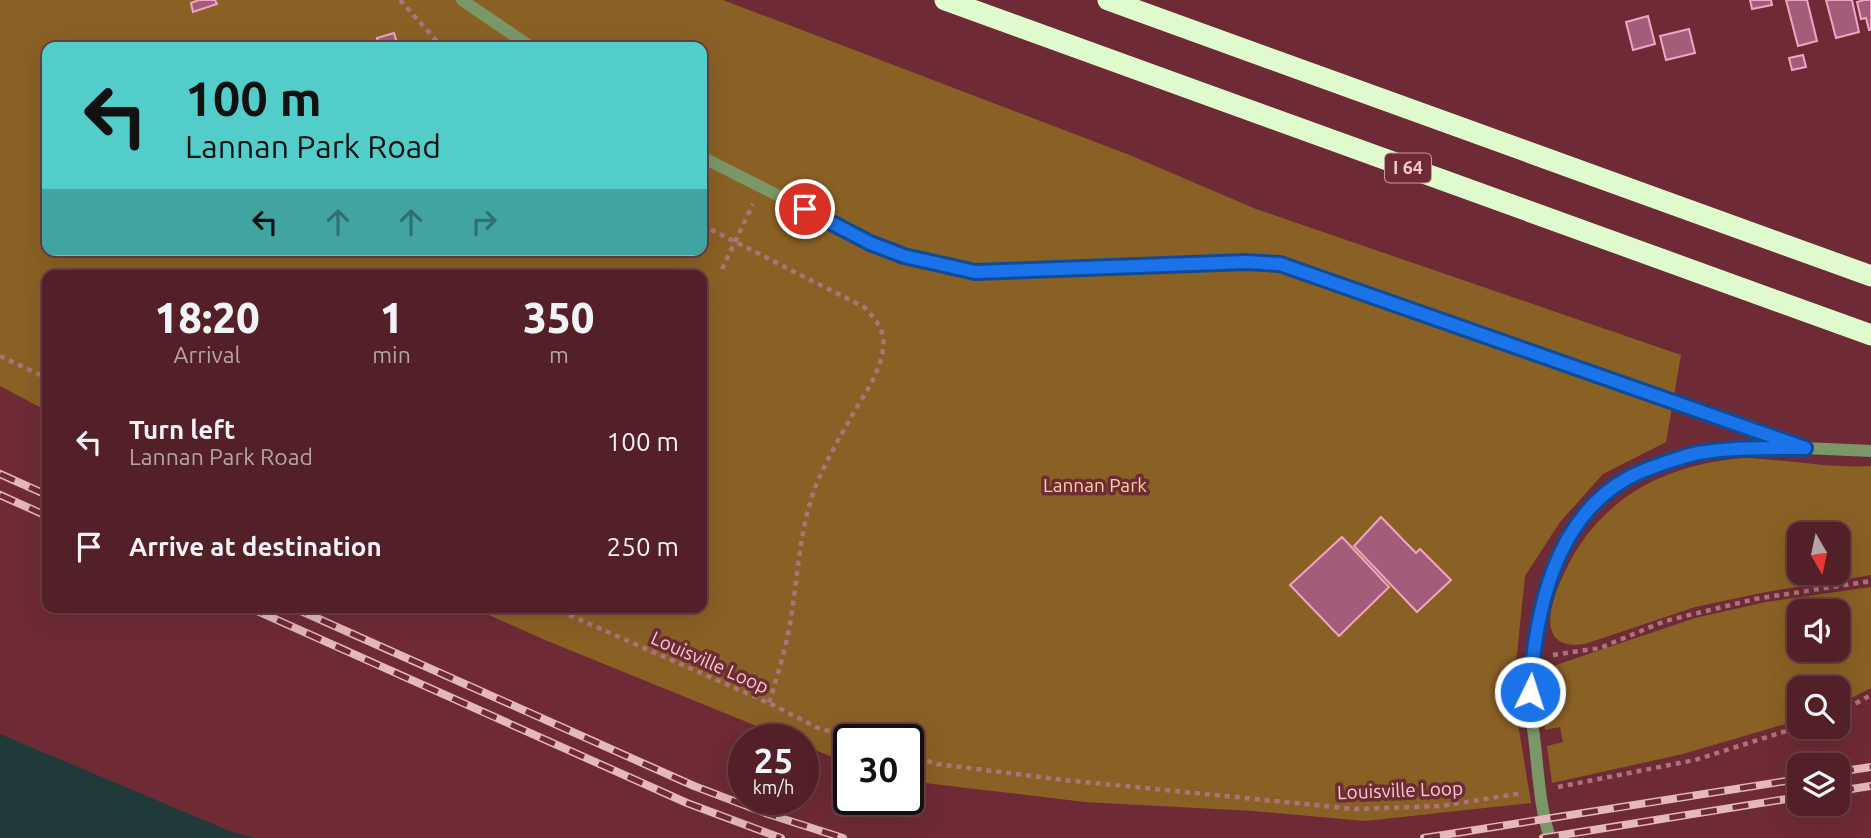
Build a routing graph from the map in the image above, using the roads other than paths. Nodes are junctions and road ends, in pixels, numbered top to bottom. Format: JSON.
{"nodes":[{"id":1,"x":462,"y":0,"type":"edge"},
{"id":2,"x":945,"y":0,"type":"edge"},
{"id":3,"x":1108,"y":0,"type":"edge"},
{"id":4,"x":524,"y":42,"type":"edge"},
{"id":5,"x":707,"y":160,"type":"edge"},
{"id":6,"x":1871,"y":276,"type":"edge"},
{"id":7,"x":1871,"y":335,"type":"edge"},
{"id":8,"x":1805,"y":448,"type":"junction"},
{"id":9,"x":1871,"y":451,"type":"edge"},
{"id":10,"x":1550,"y":837,"type":"edge"}],
"edges":[{"from":1,"to":4,"type":"street"},
{"from":2,"to":7,"type":"highway","number":"I 64"},
{"from":3,"to":6,"type":"highway"},
{"from":5,"to":8,"type":"street"},
{"from":8,"to":9,"type":"street"},
{"from":8,"to":10,"type":"street"}]}
